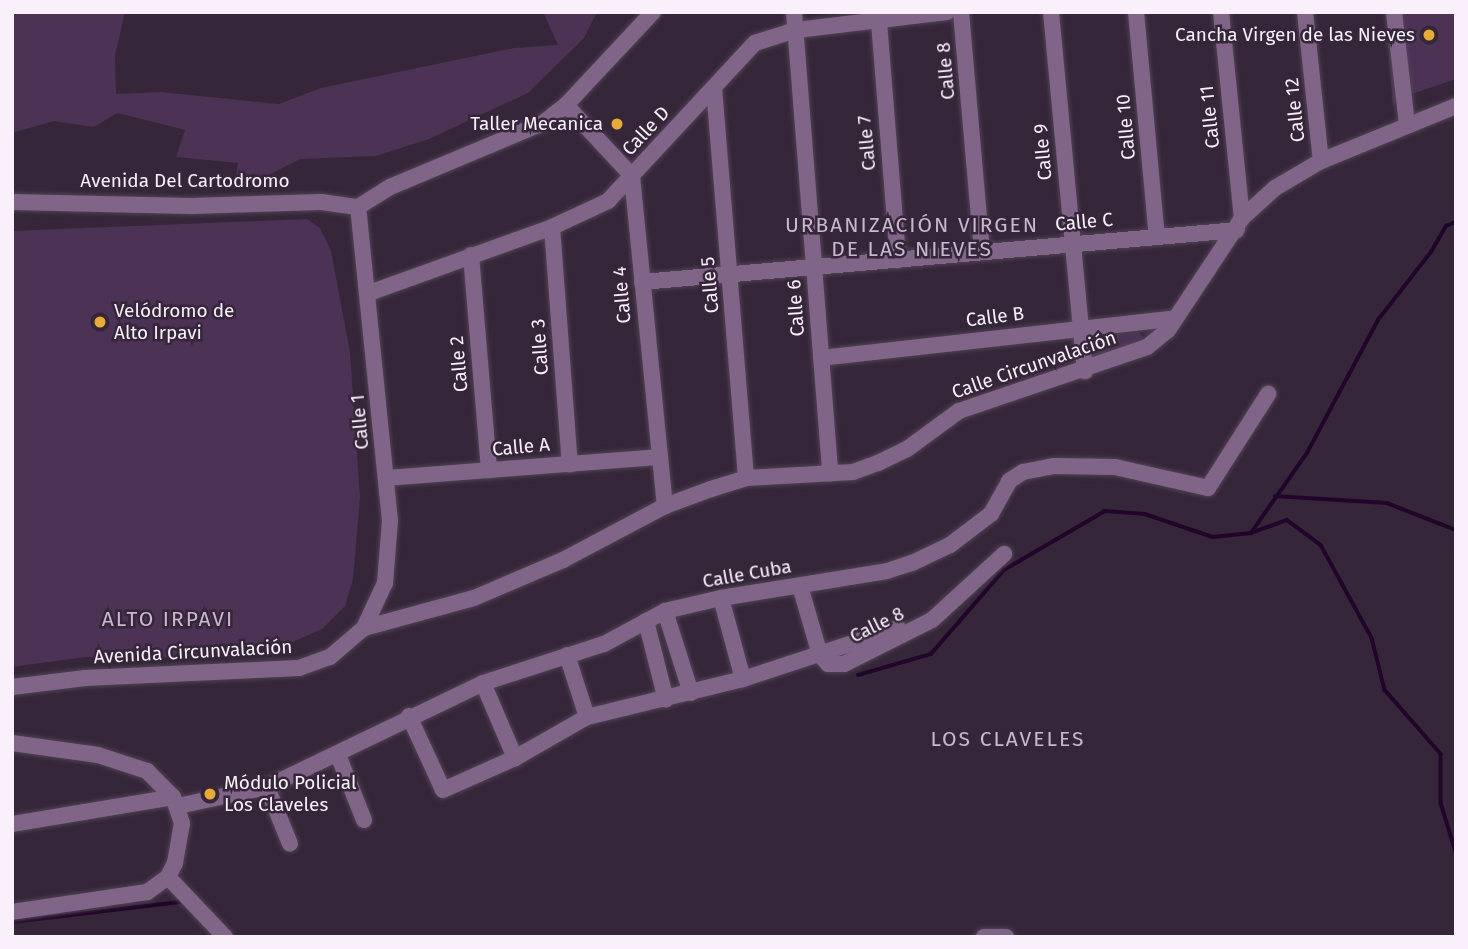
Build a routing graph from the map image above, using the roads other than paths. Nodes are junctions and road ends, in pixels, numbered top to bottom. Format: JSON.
{"nodes":[{"id":1,"x":653,"y":12,"type":"edge"},
{"id":2,"x":794,"y":12,"type":"edge"},
{"id":3,"x":947,"y":12,"type":"edge"},
{"id":4,"x":961,"y":12,"type":"edge"},
{"id":5,"x":1051,"y":12,"type":"edge"},
{"id":6,"x":1136,"y":12,"type":"edge"},
{"id":7,"x":1221,"y":12,"type":"edge"},
{"id":8,"x":1305,"y":12,"type":"edge"},
{"id":9,"x":1394,"y":12,"type":"edge"},
{"id":10,"x":878,"y":22,"type":"junction"},
{"id":11,"x":796,"y":30,"type":"junction"},
{"id":12,"x":714,"y":88,"type":"junction"},
{"id":13,"x":566,"y":105,"type":"junction"},
{"id":14,"x":1456,"y":106,"type":"edge"},
{"id":15,"x":1406,"y":125,"type":"junction"},
{"id":16,"x":1321,"y":161,"type":"junction"},
{"id":17,"x":632,"y":176,"type":"junction"},
{"id":18,"x":12,"y":202,"type":"edge"},
{"id":19,"x":358,"y":207,"type":"junction"},
{"id":20,"x":1240,"y":224,"type":"junction"},
{"id":21,"x":552,"y":227,"type":"junction"},
{"id":22,"x":1157,"y":237,"type":"junction"},
{"id":23,"x":1072,"y":244,"type":"junction"},
{"id":24,"x":982,"y":252,"type":"junction"},
{"id":25,"x":471,"y":255,"type":"junction"},
{"id":26,"x":898,"y":260,"type":"junction"},
{"id":27,"x":814,"y":267,"type":"junction"},
{"id":28,"x":730,"y":274,"type":"junction"},
{"id":29,"x":642,"y":282,"type":"junction"},
{"id":30,"x":369,"y":293,"type":"junction"},
{"id":31,"x":1174,"y":318,"type":"junction"},
{"id":32,"x":1081,"y":328,"type":"junction"},
{"id":33,"x":821,"y":358,"type":"junction"},
{"id":34,"x":1085,"y":371,"type":"junction"},
{"id":35,"x":1268,"y":394,"type":"dead end"},
{"id":36,"x":659,"y":457,"type":"junction"},
{"id":37,"x":570,"y":464,"type":"junction"},
{"id":38,"x":489,"y":470,"type":"junction"},
{"id":39,"x":830,"y":474,"type":"junction"},
{"id":40,"x":386,"y":478,"type":"junction"},
{"id":41,"x":747,"y":478,"type":"junction"},
{"id":42,"x":665,"y":506,"type":"junction"},
{"id":43,"x":1003,"y":554,"type":"dead end"},
{"id":44,"x":800,"y":586,"type":"junction"},
{"id":45,"x":721,"y":598,"type":"junction"},
{"id":46,"x":665,"y":611,"type":"junction"},
{"id":47,"x":646,"y":621,"type":"junction"},
{"id":48,"x":364,"y":628,"type":"junction"},
{"id":49,"x":898,"y":628,"type":"dead end"},
{"id":50,"x":820,"y":654,"type":"junction"},
{"id":51,"x":567,"y":655,"type":"junction"},
{"id":52,"x":743,"y":679,"type":"junction"},
{"id":53,"x":483,"y":682,"type":"junction"},
{"id":54,"x":12,"y":687,"type":"edge"},
{"id":55,"x":691,"y":693,"type":"junction"},
{"id":56,"x":666,"y":700,"type":"junction"},
{"id":57,"x":410,"y":716,"type":"junction"},
{"id":58,"x":587,"y":717,"type":"junction"},
{"id":59,"x":12,"y":743,"type":"edge"},
{"id":60,"x":338,"y":755,"type":"junction"},
{"id":61,"x":514,"y":758,"type":"junction"},
{"id":62,"x":267,"y":787,"type":"junction"},
{"id":63,"x":175,"y":802,"type":"junction"},
{"id":64,"x":364,"y":820,"type":"dead end"},
{"id":65,"x":12,"y":824,"type":"edge"},
{"id":66,"x":290,"y":844,"type":"dead end"},
{"id":67,"x":168,"y":877,"type":"junction"},
{"id":68,"x":12,"y":912,"type":"edge"},
{"id":69,"x":225,"y":937,"type":"edge"},
{"id":70,"x":984,"y":937,"type":"edge"},
{"id":71,"x":1006,"y":937,"type":"edge"}],
"edges":[{"from":1,"to":13,"type":"street"},
{"from":2,"to":11,"type":"street","name":"Calle 6"},
{"from":3,"to":10,"type":"street","name":"Calle D"},
{"from":4,"to":24,"type":"street","name":"Calle 8"},
{"from":5,"to":23,"type":"street","name":"Calle 9"},
{"from":6,"to":22,"type":"street","name":"Calle 10"},
{"from":7,"to":20,"type":"street","name":"Calle 11"},
{"from":8,"to":16,"type":"street","name":"Calle 12"},
{"from":9,"to":15,"type":"street"},
{"from":10,"to":11,"type":"street","name":"Calle D"},
{"from":10,"to":26,"type":"street","name":"Calle 7"},
{"from":11,"to":12,"type":"street","name":"Calle D"},
{"from":11,"to":27,"type":"street","name":"Calle 6"},
{"from":12,"to":17,"type":"street","name":"Calle D"},
{"from":12,"to":28,"type":"street","name":"Calle 5"},
{"from":13,"to":17,"type":"street"},
{"from":13,"to":19,"type":"street"},
{"from":14,"to":15,"type":"street","name":"Calle Circunvalación"},
{"from":15,"to":16,"type":"street","name":"Calle Circunvalación"},
{"from":16,"to":20,"type":"street","name":"Calle Circunvalación"},
{"from":17,"to":21,"type":"street","name":"Calle D"},
{"from":17,"to":29,"type":"street","name":"Calle 4"},
{"from":18,"to":19,"type":"street","name":"Avenida Del Cartodromo"},
{"from":19,"to":30,"type":"street","name":"Calle 1"},
{"from":20,"to":22,"type":"street","name":"Calle C"},
{"from":20,"to":31,"type":"street","name":"Calle Circunvalación"},
{"from":21,"to":25,"type":"street","name":"Calle D"},
{"from":21,"to":37,"type":"street","name":"Calle 3"},
{"from":22,"to":23,"type":"street","name":"Calle C"},
{"from":23,"to":24,"type":"street","name":"Calle C"},
{"from":23,"to":32,"type":"street","name":"Calle 9"},
{"from":24,"to":26,"type":"street","name":"Calle C"},
{"from":25,"to":30,"type":"street","name":"Calle D"},
{"from":25,"to":38,"type":"street","name":"Calle 2"},
{"from":26,"to":27,"type":"street","name":"Calle C"},
{"from":27,"to":28,"type":"street","name":"Calle C"},
{"from":27,"to":33,"type":"street","name":"Calle 6"},
{"from":28,"to":29,"type":"street","name":"Calle C"},
{"from":28,"to":41,"type":"street","name":"Calle 5"},
{"from":29,"to":36,"type":"street","name":"Calle 4"},
{"from":30,"to":40,"type":"street","name":"Calle 1"},
{"from":31,"to":32,"type":"street","name":"Calle B"},
{"from":31,"to":34,"type":"street","name":"Calle Circunvalación"},
{"from":32,"to":33,"type":"street","name":"Calle B"},
{"from":32,"to":34,"type":"street","name":"Calle 9"},
{"from":33,"to":39,"type":"street","name":"Calle 6"},
{"from":34,"to":39,"type":"street","name":"Calle Circunvalación"},
{"from":35,"to":44,"type":"street","name":"Calle Cuba"},
{"from":36,"to":37,"type":"street","name":"Calle A"},
{"from":36,"to":42,"type":"street","name":"Calle 4"},
{"from":37,"to":38,"type":"street","name":"Calle A"},
{"from":38,"to":40,"type":"street","name":"Calle A"},
{"from":39,"to":41,"type":"street","name":"Calle Circunvalación"},
{"from":40,"to":48,"type":"street","name":"Calle 1"},
{"from":41,"to":42,"type":"street","name":"Calle Circunvalación"},
{"from":42,"to":48,"type":"street","name":"Calle Circunvalación"},
{"from":43,"to":50,"type":"street","name":"Calle 8"},
{"from":44,"to":45,"type":"street","name":"Calle Cuba"},
{"from":44,"to":50,"type":"street"},
{"from":45,"to":46,"type":"street","name":"Calle Cuba"},
{"from":45,"to":52,"type":"street"},
{"from":46,"to":47,"type":"street","name":"Calle Cuba"},
{"from":46,"to":55,"type":"street"},
{"from":47,"to":51,"type":"street","name":"Calle Cuba"},
{"from":47,"to":56,"type":"street"},
{"from":48,"to":54,"type":"street","name":"Avenida Circunvalación"},
{"from":49,"to":50,"type":"street"},
{"from":50,"to":52,"type":"street"},
{"from":51,"to":53,"type":"street","name":"Calle Cuba"},
{"from":51,"to":58,"type":"street"},
{"from":52,"to":55,"type":"street"},
{"from":53,"to":57,"type":"street","name":"Calle Cuba"},
{"from":53,"to":61,"type":"street"},
{"from":55,"to":56,"type":"street"},
{"from":56,"to":58,"type":"street"},
{"from":57,"to":60,"type":"street","name":"Calle Cuba"},
{"from":57,"to":61,"type":"street"},
{"from":58,"to":61,"type":"street"},
{"from":59,"to":63,"type":"street"},
{"from":60,"to":62,"type":"street","name":"Calle Cuba"},
{"from":60,"to":64,"type":"street"},
{"from":62,"to":63,"type":"street","name":"Calle Cuba"},
{"from":62,"to":66,"type":"street"},
{"from":63,"to":65,"type":"street","name":"Calle Cuba"},
{"from":63,"to":67,"type":"street"},
{"from":67,"to":68,"type":"street"},
{"from":67,"to":69,"type":"street"},
{"from":70,"to":71,"type":"street"}]}
